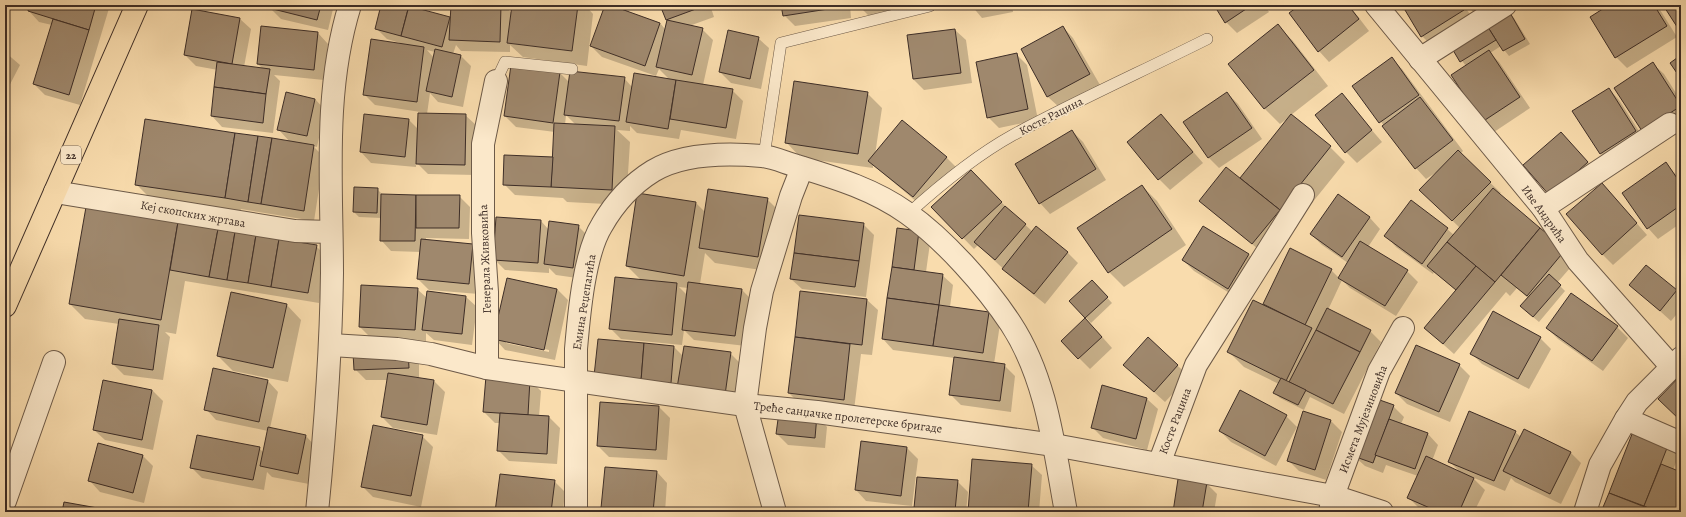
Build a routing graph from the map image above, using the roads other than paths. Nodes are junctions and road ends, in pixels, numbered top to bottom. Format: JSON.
{"nodes":[{"id":1,"x":137,"y":5,"type":"edge"},
{"id":2,"x":350,"y":5,"type":"edge"},
{"id":3,"x":1376,"y":5,"type":"edge"},
{"id":4,"x":1505,"y":5,"type":"edge"},
{"id":5,"x":930,"y":6,"type":"dead end"},
{"id":6,"x":1207,"y":39,"type":"dead end"},
{"id":7,"x":1420,"y":60,"type":"junction"},
{"id":8,"x":572,"y":69,"type":"dead end"},
{"id":9,"x":496,"y":81,"type":"joint"},
{"id":10,"x":1670,"y":124,"type":"dead end"},
{"id":11,"x":764,"y":156,"type":"junction"},
{"id":12,"x":802,"y":168,"type":"junction"},
{"id":13,"x":55,"y":192,"type":"junction"},
{"id":14,"x":1303,"y":195,"type":"dead end"},
{"id":15,"x":1543,"y":208,"type":"junction"},
{"id":16,"x":908,"y":214,"type":"junction"},
{"id":17,"x":331,"y":232,"type":"junction"},
{"id":18,"x":5,"y":306,"type":"edge"},
{"id":19,"x":1403,"y":328,"type":"dead end"},
{"id":20,"x":331,"y":345,"type":"junction"},
{"id":21,"x":54,"y":362,"type":"dead end"},
{"id":22,"x":1676,"y":362,"type":"edge"},
{"id":23,"x":487,"y":368,"type":"junction"},
{"id":24,"x":574,"y":379,"type":"junction"},
{"id":25,"x":745,"y":405,"type":"junction"},
{"id":26,"x":1626,"y":419,"type":"junction"},
{"id":27,"x":951,"y":429,"type":"joint"},
{"id":28,"x":1681,"y":443,"type":"edge"},
{"id":29,"x":1054,"y":444,"type":"junction"},
{"id":30,"x":1158,"y":464,"type":"junction"},
{"id":31,"x":5,"y":501,"type":"edge"},
{"id":32,"x":1332,"y":504,"type":"edge"},
{"id":33,"x":317,"y":512,"type":"edge"},
{"id":34,"x":576,"y":512,"type":"edge"},
{"id":35,"x":775,"y":512,"type":"edge"},
{"id":36,"x":1066,"y":512,"type":"edge"},
{"id":37,"x":1382,"y":512,"type":"edge"},
{"id":38,"x":1585,"y":512,"type":"edge"}],
"edges":[{"from":1,"to":13,"type":"main road","number":"22"},
{"from":2,"to":17,"type":"street"},
{"from":3,"to":7,"type":"street","name":"Иве Андрића"},
{"from":4,"to":7,"type":"street"},
{"from":5,"to":11,"type":"lane"},
{"from":6,"to":16,"type":"lane","name":"Косте Рацина"},
{"from":7,"to":15,"type":"street","name":"Иве Андрића"},
{"from":8,"to":9,"type":"lane","name":"Генерала Живковића"},
{"from":9,"to":23,"type":"street","name":"Генерала Живковића"},
{"from":10,"to":15,"type":"street"},
{"from":11,"to":12,"type":"street"},
{"from":11,"to":24,"type":"street","name":"Емина Реџепагића"},
{"from":12,"to":16,"type":"street"},
{"from":12,"to":25,"type":"street","name":"Треће санџачке пролетерске бригаде"},
{"from":13,"to":17,"type":"street","name":"Кеј скопских жртава"},
{"from":13,"to":18,"type":"main road","number":"22"},
{"from":14,"to":30,"type":"street","name":"Косте Рацина"},
{"from":15,"to":22,"type":"street","name":"Иве Андрића"},
{"from":16,"to":29,"type":"street"},
{"from":17,"to":20,"type":"street"},
{"from":19,"to":32,"type":"street","name":"Исмета Мујезиновића"},
{"from":20,"to":23,"type":"street"},
{"from":20,"to":33,"type":"street"},
{"from":21,"to":31,"type":"street"},
{"from":22,"to":26,"type":"street","name":"Иве Андрића"},
{"from":23,"to":24,"type":"street"},
{"from":24,"to":25,"type":"street","name":"Треће санџачке пролетерске бригаде"},
{"from":24,"to":34,"type":"street","name":"Емина Реџепагића"},
{"from":25,"to":27,"type":"street","name":"Треће санџачке пролетерске бригаде"},
{"from":25,"to":35,"type":"street","name":"Треће санџачке пролетерске бригаде"},
{"from":26,"to":28,"type":"street"},
{"from":26,"to":38,"type":"street","name":"Иве Андрића"},
{"from":27,"to":29,"type":"street","name":"Косте Рацина"},
{"from":29,"to":30,"type":"street","name":"Косте Рацина"},
{"from":29,"to":36,"type":"street"},
{"from":30,"to":32,"type":"street","name":"Косте Рацина"},
{"from":32,"to":37,"type":"street"}]}
